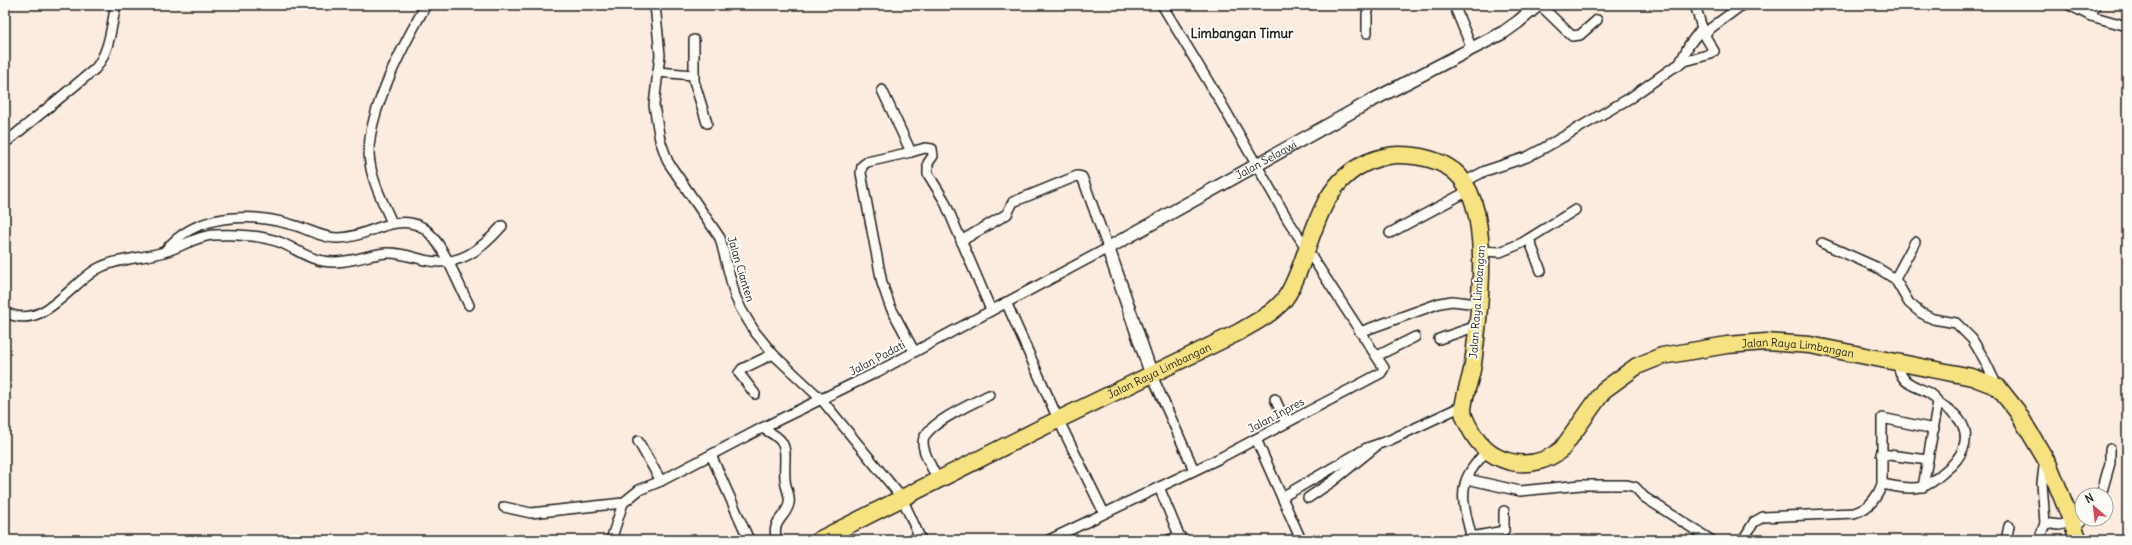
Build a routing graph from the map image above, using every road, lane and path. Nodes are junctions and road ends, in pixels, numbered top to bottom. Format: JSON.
{"nodes":[{"id":1,"x":116,"y":5,"type":"edge"},
{"id":2,"x":426,"y":5,"type":"edge"},
{"id":3,"x":655,"y":5,"type":"edge"},
{"id":4,"x":1162,"y":5,"type":"edge"},
{"id":5,"x":1370,"y":5,"type":"edge"},
{"id":6,"x":1454,"y":5,"type":"edge"},
{"id":7,"x":1539,"y":5,"type":"edge"},
{"id":8,"x":1742,"y":5,"type":"edge"},
{"id":9,"x":2069,"y":5,"type":"edge"},
{"id":10,"x":2095,"y":5,"type":"edge"},
{"id":11,"x":1696,"y":8,"type":"dead end"},
{"id":12,"x":2091,"y":16,"type":"junction"},
{"id":13,"x":1597,"y":20,"type":"dead end"},
{"id":14,"x":2127,"y":26,"type":"edge"},
{"id":15,"x":1367,"y":33,"type":"dead end"},
{"id":16,"x":694,"y":40,"type":"dead end"},
{"id":17,"x":1472,"y":49,"type":"junction"},
{"id":18,"x":1678,"y":65,"type":"junction"},
{"id":19,"x":658,"y":72,"type":"junction"},
{"id":20,"x":693,"y":75,"type":"junction"},
{"id":21,"x":882,"y":90,"type":"dead end"},
{"id":22,"x":706,"y":123,"type":"dead end"},
{"id":23,"x":5,"y":143,"type":"edge"},
{"id":24,"x":911,"y":152,"type":"junction"},
{"id":25,"x":1256,"y":164,"type":"junction"},
{"id":26,"x":1466,"y":187,"type":"junction"},
{"id":27,"x":1575,"y":210,"type":"dead end"},
{"id":28,"x":392,"y":223,"type":"junction"},
{"id":29,"x":502,"y":226,"type":"dead end"},
{"id":30,"x":1390,"y":233,"type":"dead end"},
{"id":31,"x":1529,"y":239,"type":"junction"},
{"id":32,"x":961,"y":241,"type":"junction"},
{"id":33,"x":1916,"y":242,"type":"dead end"},
{"id":34,"x":1822,"y":243,"type":"dead end"},
{"id":35,"x":1108,"y":248,"type":"junction"},
{"id":36,"x":1307,"y":250,"type":"junction"},
{"id":37,"x":1482,"y":251,"type":"junction"},
{"id":38,"x":164,"y":252,"type":"junction"},
{"id":39,"x":448,"y":263,"type":"junction"},
{"id":40,"x":1541,"y":271,"type":"dead end"},
{"id":41,"x":1895,"y":279,"type":"junction"},
{"id":42,"x":1006,"y":302,"type":"junction"},
{"id":43,"x":1478,"y":304,"type":"junction"},
{"id":44,"x":469,"y":305,"type":"dead end"},
{"id":45,"x":991,"y":310,"type":"junction"},
{"id":46,"x":5,"y":312,"type":"edge"},
{"id":47,"x":1476,"y":326,"type":"junction"},
{"id":48,"x":1360,"y":332,"type":"junction"},
{"id":49,"x":1415,"y":337,"type":"dead end"},
{"id":50,"x":1439,"y":339,"type":"dead end"},
{"id":51,"x":914,"y":351,"type":"junction"},
{"id":52,"x":773,"y":354,"type":"junction"},
{"id":53,"x":1377,"y":356,"type":"junction"},
{"id":54,"x":1898,"y":362,"type":"junction"},
{"id":55,"x":1151,"y":373,"type":"junction"},
{"id":56,"x":1998,"y":387,"type":"junction"},
{"id":57,"x":755,"y":394,"type":"dead end"},
{"id":58,"x":990,"y":395,"type":"dead end"},
{"id":59,"x":1275,"y":399,"type":"dead end"},
{"id":60,"x":822,"y":400,"type":"junction"},
{"id":61,"x":1938,"y":402,"type":"junction"},
{"id":62,"x":1464,"y":405,"type":"junction"},
{"id":63,"x":1058,"y":419,"type":"junction"},
{"id":64,"x":1286,"y":423,"type":"junction"},
{"id":65,"x":762,"y":428,"type":"junction"},
{"id":66,"x":1934,"y":429,"type":"junction"},
{"id":67,"x":1256,"y":439,"type":"junction"},
{"id":68,"x":638,"y":441,"type":"dead end"},
{"id":69,"x":1377,"y":444,"type":"junction"},
{"id":70,"x":2110,"y":449,"type":"dead end"},
{"id":71,"x":1487,"y":450,"type":"junction"},
{"id":72,"x":1881,"y":454,"type":"junction"},
{"id":73,"x":711,"y":455,"type":"junction"},
{"id":74,"x":2045,"y":458,"type":"junction"},
{"id":75,"x":1928,"y":460,"type":"junction"},
{"id":76,"x":1194,"y":470,"type":"junction"},
{"id":77,"x":1467,"y":479,"type":"junction"},
{"id":78,"x":938,"y":480,"type":"junction"},
{"id":79,"x":661,"y":482,"type":"junction"},
{"id":80,"x":1882,"y":484,"type":"junction"},
{"id":81,"x":1159,"y":487,"type":"junction"},
{"id":82,"x":1923,"y":487,"type":"junction"},
{"id":83,"x":2102,"y":487,"type":"edge"},
{"id":84,"x":1282,"y":497,"type":"junction"},
{"id":85,"x":902,"y":498,"type":"junction"},
{"id":86,"x":1308,"y":498,"type":"dead end"},
{"id":87,"x":623,"y":503,"type":"junction"},
{"id":88,"x":504,"y":507,"type":"dead end"},
{"id":89,"x":1504,"y":511,"type":"dead end"},
{"id":90,"x":1104,"y":513,"type":"junction"},
{"id":91,"x":2074,"y":519,"type":"edge"},
{"id":92,"x":2045,"y":523,"type":"junction"},
{"id":93,"x":2009,"y":526,"type":"dead end"},
{"id":94,"x":2074,"y":527,"type":"edge"},
{"id":95,"x":1692,"y":528,"type":"junction"},
{"id":96,"x":1180,"y":538,"type":"edge"},
{"id":97,"x":1472,"y":538,"type":"edge"},
{"id":98,"x":611,"y":540,"type":"edge"},
{"id":99,"x":749,"y":540,"type":"edge"},
{"id":100,"x":777,"y":540,"type":"edge"},
{"id":101,"x":819,"y":540,"type":"edge"},
{"id":102,"x":922,"y":540,"type":"edge"},
{"id":103,"x":1049,"y":540,"type":"edge"},
{"id":104,"x":1169,"y":540,"type":"edge"},
{"id":105,"x":1301,"y":540,"type":"edge"},
{"id":106,"x":1698,"y":540,"type":"edge"},
{"id":107,"x":1711,"y":540,"type":"edge"},
{"id":108,"x":1742,"y":540,"type":"edge"},
{"id":109,"x":2006,"y":540,"type":"edge"},
{"id":110,"x":2039,"y":540,"type":"edge"}],
"edges":[{"from":1,"to":23,"type":"street"},
{"from":2,"to":28,"type":"street"},
{"from":3,"to":19,"type":"street","name":"Jalan Cianten"},
{"from":4,"to":25,"type":"street","name":"Jalan Inpres"},
{"from":5,"to":15,"type":"street"},
{"from":6,"to":17,"type":"street"},
{"from":7,"to":13,"type":"street"},
{"from":7,"to":17,"type":"street","name":"Jalan Selaawi"},
{"from":8,"to":18,"type":"street"},
{"from":9,"to":12,"type":"street"},
{"from":10,"to":12,"type":"street"},
{"from":11,"to":18,"type":"street"},
{"from":12,"to":14,"type":"street"},
{"from":16,"to":20,"type":"street"},
{"from":17,"to":25,"type":"street","name":"Jalan Selaawi"},
{"from":18,"to":26,"type":"street"},
{"from":19,"to":20,"type":"street"},
{"from":19,"to":52,"type":"street","name":"Jalan Cianten"},
{"from":20,"to":22,"type":"street"},
{"from":21,"to":24,"type":"street"},
{"from":24,"to":32,"type":"street"},
{"from":24,"to":51,"type":"street"},
{"from":25,"to":35,"type":"street","name":"Jalan Selaawi"},
{"from":25,"to":36,"type":"street","name":"Jalan Inpres"},
{"from":26,"to":30,"type":"street"},
{"from":26,"to":36,"type":"highway","name":"Jalan Raya Limbangan"},
{"from":26,"to":37,"type":"highway","name":"Jalan Raya Limbangan"},
{"from":27,"to":31,"type":"street"},
{"from":28,"to":38,"type":"street"},
{"from":28,"to":39,"type":"street"},
{"from":29,"to":39,"type":"street"},
{"from":31,"to":37,"type":"street"},
{"from":31,"to":40,"type":"street"},
{"from":32,"to":35,"type":"street"},
{"from":32,"to":45,"type":"street"},
{"from":33,"to":41,"type":"street"},
{"from":34,"to":41,"type":"street"},
{"from":35,"to":42,"type":"street","name":"Jalan Padati"},
{"from":35,"to":55,"type":"street"},
{"from":36,"to":48,"type":"street","name":"Jalan Inpres"},
{"from":36,"to":55,"type":"highway","name":"Jalan Raya Limbangan"},
{"from":37,"to":43,"type":"highway","name":"Jalan Raya Limbangan"},
{"from":38,"to":39,"type":"street"},
{"from":38,"to":46,"type":"street"},
{"from":39,"to":44,"type":"street"},
{"from":41,"to":56,"type":"street"},
{"from":42,"to":45,"type":"street","name":"Jalan Padati"},
{"from":42,"to":63,"type":"street"},
{"from":43,"to":47,"type":"highway","name":"Jalan Raya Limbangan"},
{"from":43,"to":48,"type":"street"},
{"from":45,"to":51,"type":"street","name":"Jalan Padati"},
{"from":47,"to":50,"type":"street"},
{"from":47,"to":62,"type":"highway","name":"Jalan Raya Limbangan"},
{"from":48,"to":53,"type":"street","name":"Jalan Inpres"},
{"from":49,"to":53,"type":"street"},
{"from":51,"to":60,"type":"street","name":"Jalan Padati"},
{"from":52,"to":57,"type":"street"},
{"from":52,"to":60,"type":"street","name":"Jalan Cianten"},
{"from":53,"to":64,"type":"street","name":"Jalan Inpres"},
{"from":54,"to":56,"type":"highway","name":"Jalan Raya Limbangan"},
{"from":54,"to":61,"type":"street"},
{"from":54,"to":71,"type":"highway","name":"Jalan Raya Limbangan"},
{"from":55,"to":63,"type":"highway","name":"Jalan Raya Limbangan"},
{"from":55,"to":76,"type":"street"},
{"from":56,"to":74,"type":"highway"},
{"from":58,"to":78,"type":"street"},
{"from":59,"to":64,"type":"street"},
{"from":60,"to":65,"type":"street","name":"Jalan Padati"},
{"from":60,"to":85,"type":"street","name":"Jalan Cianten"},
{"from":61,"to":66,"type":"street"},
{"from":61,"to":82,"type":"street"},
{"from":62,"to":69,"type":"street"},
{"from":62,"to":71,"type":"highway","name":"Jalan Raya Limbangan"},
{"from":63,"to":78,"type":"highway","name":"Jalan Raya Limbangan"},
{"from":63,"to":90,"type":"street"},
{"from":64,"to":67,"type":"street","name":"Jalan Inpres"},
{"from":65,"to":73,"type":"street","name":"Jalan Padati"},
{"from":65,"to":100,"type":"street"},
{"from":66,"to":72,"type":"street"},
{"from":66,"to":75,"type":"street"},
{"from":67,"to":76,"type":"street","name":"Jalan Inpres"},
{"from":67,"to":84,"type":"street"},
{"from":68,"to":79,"type":"street"},
{"from":69,"to":84,"type":"street"},
{"from":69,"to":86,"type":"street"},
{"from":70,"to":83,"type":"street"},
{"from":71,"to":77,"type":"street"},
{"from":72,"to":75,"type":"street"},
{"from":72,"to":80,"type":"street"},
{"from":73,"to":79,"type":"street","name":"Jalan Padati"},
{"from":73,"to":99,"type":"street"},
{"from":74,"to":91,"type":"highway"},
{"from":74,"to":92,"type":"street"},
{"from":75,"to":82,"type":"street"},
{"from":76,"to":81,"type":"street","name":"Jalan Inpres"},
{"from":77,"to":95,"type":"street"},
{"from":77,"to":97,"type":"street"},
{"from":78,"to":85,"type":"highway","name":"Jalan Raya Limbangan"},
{"from":79,"to":87,"type":"street","name":"Jalan Padati"},
{"from":80,"to":82,"type":"street"},
{"from":80,"to":108,"type":"street"},
{"from":81,"to":90,"type":"street","name":"Jalan Inpres"},
{"from":81,"to":96,"type":"street"},
{"from":84,"to":105,"type":"street"},
{"from":85,"to":101,"type":"highway","name":"Jalan Raya Limbangan"},
{"from":85,"to":102,"type":"street","name":"Jalan Cianten"},
{"from":87,"to":88,"type":"street"},
{"from":87,"to":98,"type":"street"},
{"from":89,"to":97,"type":"street"},
{"from":90,"to":103,"type":"street","name":"Jalan Inpres"},
{"from":92,"to":94,"type":"street"},
{"from":92,"to":110,"type":"street"},
{"from":93,"to":109,"type":"street"},
{"from":95,"to":106,"type":"street"},
{"from":95,"to":107,"type":"street"},
{"from":96,"to":104,"type":"street"}]}
